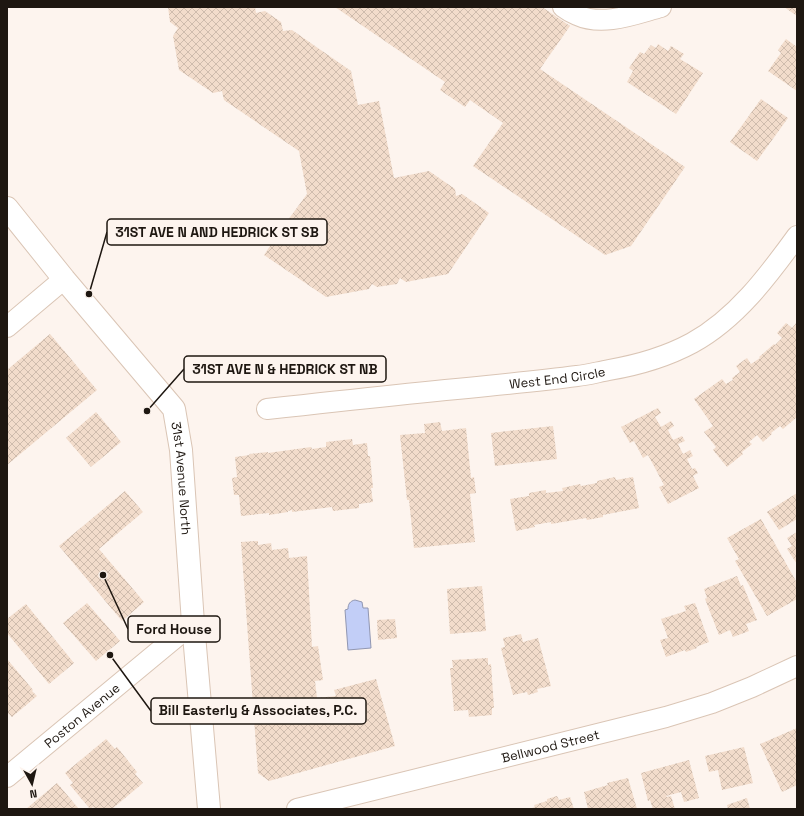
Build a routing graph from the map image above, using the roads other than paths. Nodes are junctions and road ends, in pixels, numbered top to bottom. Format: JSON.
{"nodes":[{"id":1,"x":563,"y":7,"type":"edge"},
{"id":2,"x":661,"y":7,"type":"edge"},
{"id":3,"x":7,"y":208,"type":"edge"},
{"id":4,"x":797,"y":236,"type":"edge"},
{"id":5,"x":64,"y":278,"type":"junction"},
{"id":6,"x":7,"y":327,"type":"edge"},
{"id":7,"x":267,"y":409,"type":"dead end"},
{"id":8,"x":193,"y":623,"type":"junction"},
{"id":9,"x":797,"y":666,"type":"edge"},
{"id":10,"x":7,"y":778,"type":"edge"},
{"id":11,"x":209,"y":809,"type":"edge"},
{"id":12,"x":297,"y":809,"type":"edge"}],
"edges":[{"from":1,"to":2,"type":"street"},
{"from":3,"to":5,"type":"main road","name":"31st Avenue North"},
{"from":4,"to":7,"type":"street","name":"West End Circle"},
{"from":5,"to":6,"type":"street"},
{"from":5,"to":8,"type":"main road","name":"31st Avenue North"},
{"from":8,"to":10,"type":"street","name":"Poston Avenue"},
{"from":8,"to":11,"type":"main road","name":"31st Avenue North"},
{"from":9,"to":12,"type":"street","name":"Bellwood Street"}]}
